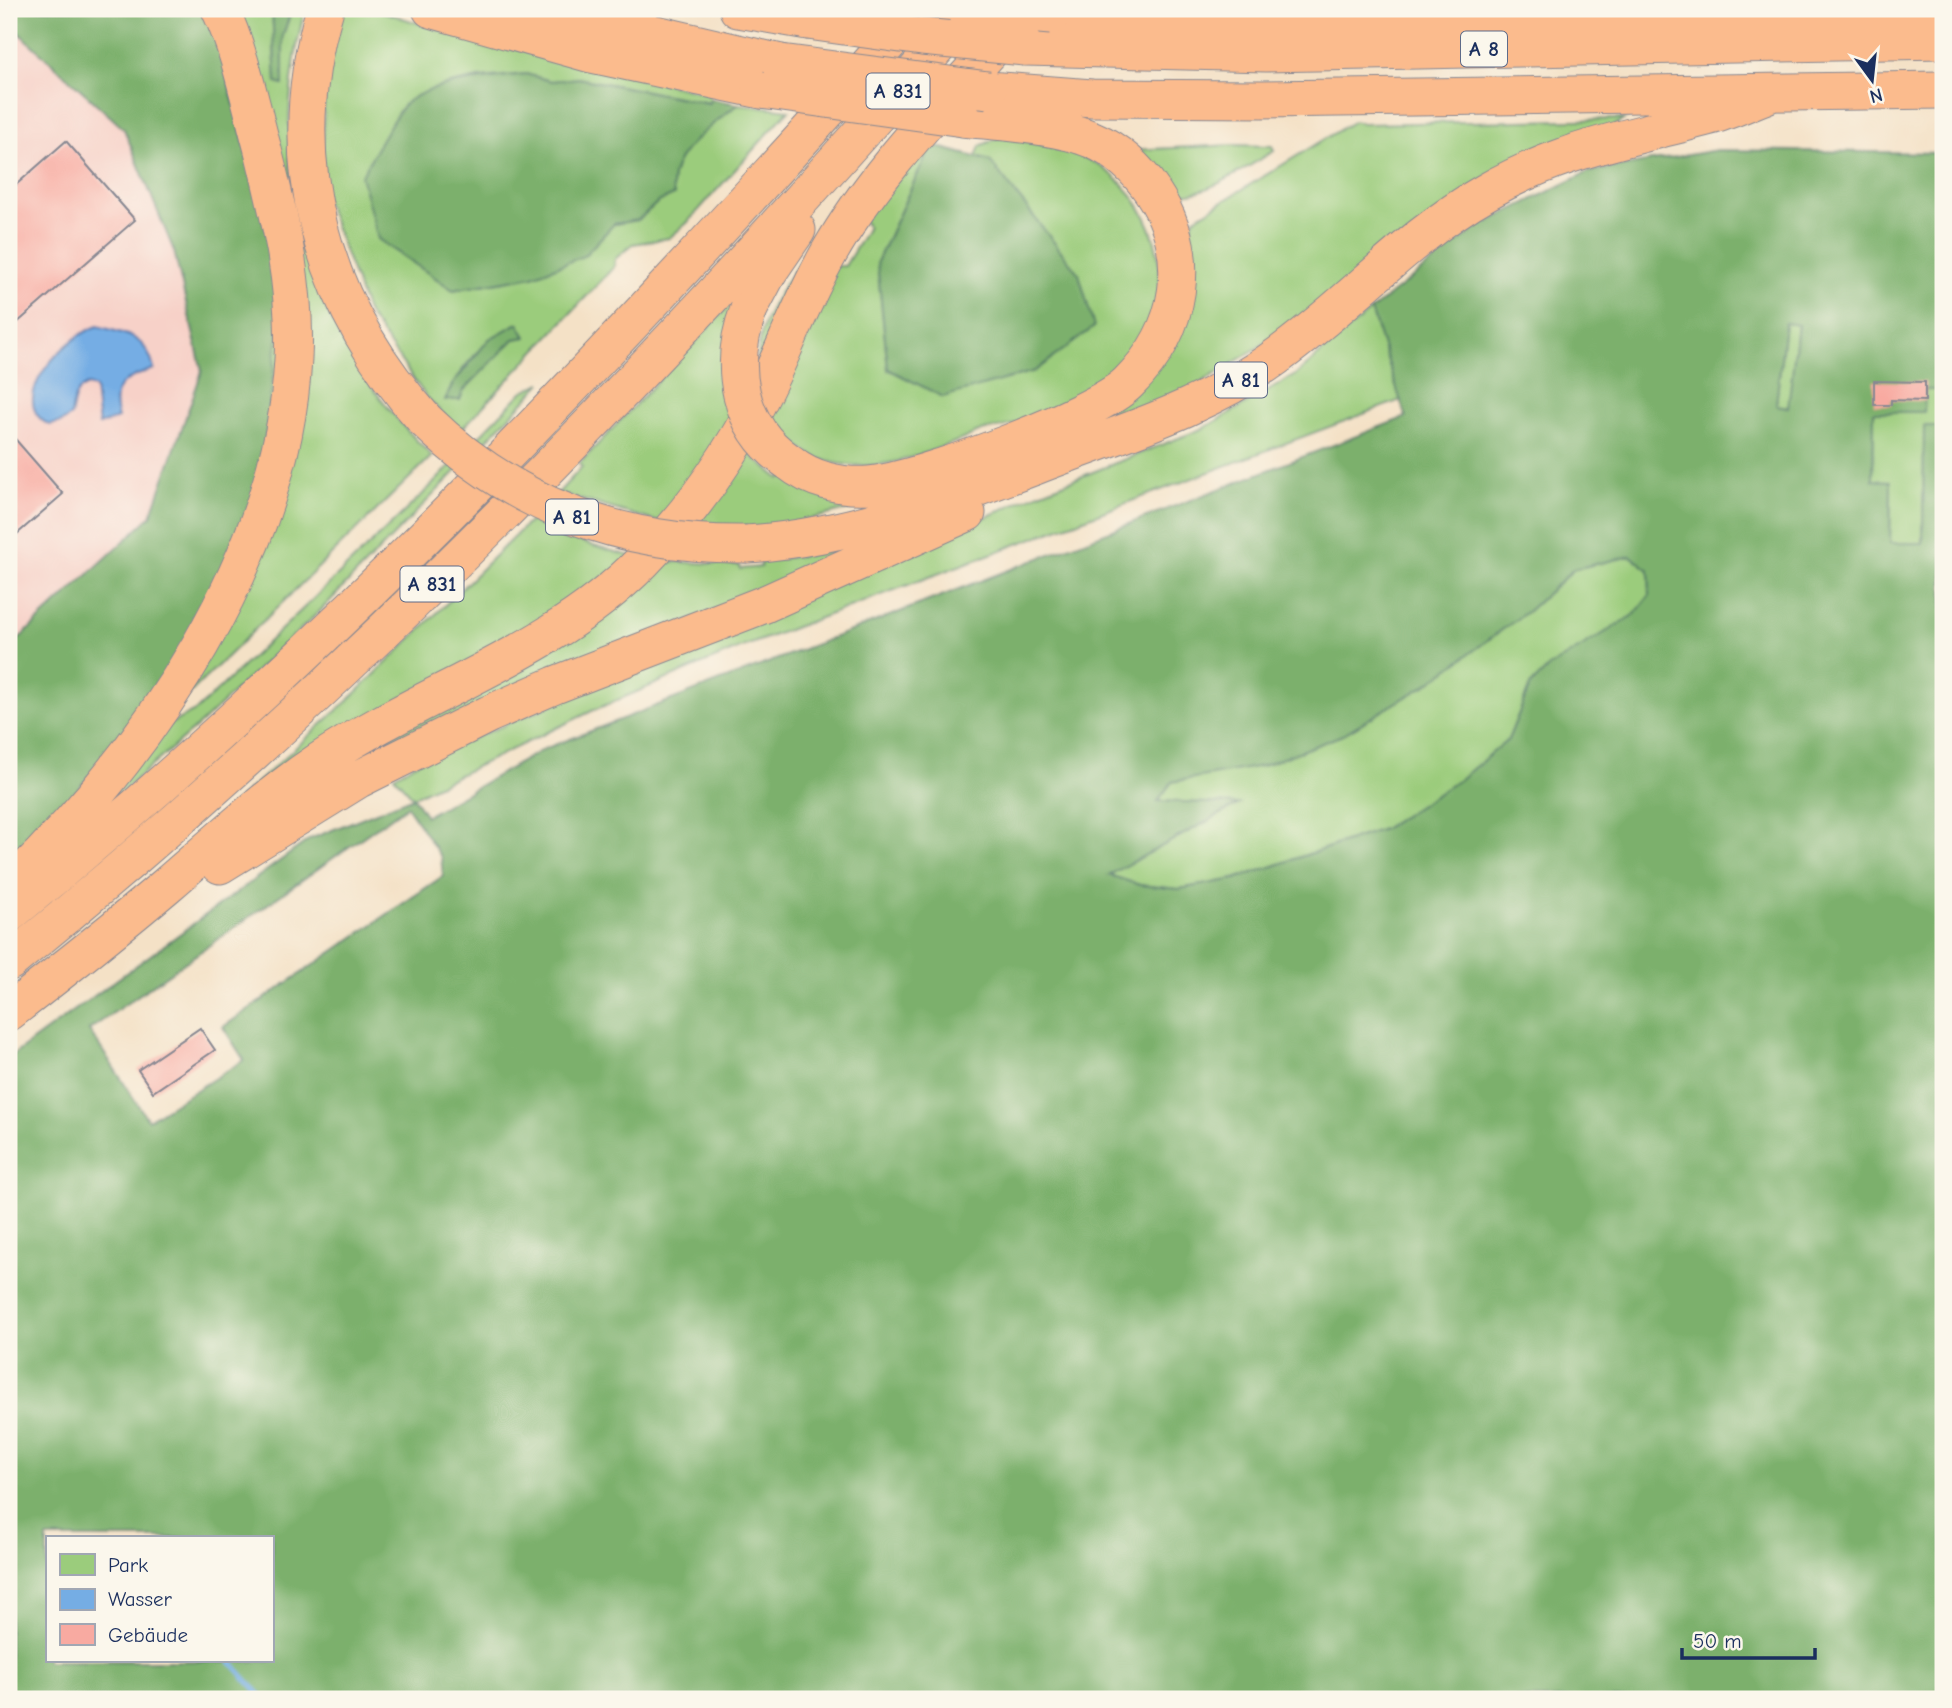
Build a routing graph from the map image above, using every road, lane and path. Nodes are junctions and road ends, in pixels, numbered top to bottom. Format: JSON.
{"nodes":[{"id":1,"x":220,"y":9,"type":"edge"},
{"id":2,"x":326,"y":9,"type":"edge"},
{"id":3,"x":431,"y":9,"type":"edge"},
{"id":4,"x":548,"y":9,"type":"edge"},
{"id":5,"x":738,"y":9,"type":"edge"},
{"id":6,"x":919,"y":9,"type":"edge"},
{"id":7,"x":964,"y":9,"type":"edge"},
{"id":8,"x":971,"y":9,"type":"edge"},
{"id":9,"x":1418,"y":9,"type":"edge"},
{"id":10,"x":1943,"y":11,"type":"edge"},
{"id":11,"x":1039,"y":12,"type":"edge"},
{"id":12,"x":1357,"y":20,"type":"junction"},
{"id":13,"x":1943,"y":40,"type":"edge"},
{"id":14,"x":771,"y":77,"type":"junction"},
{"id":15,"x":1943,"y":90,"type":"edge"},
{"id":16,"x":1771,"y":93,"type":"junction"},
{"id":17,"x":824,"y":172,"type":"junction"},
{"id":18,"x":1083,"y":448,"type":"junction"},
{"id":19,"x":9,"y":888,"type":"edge"},
{"id":20,"x":9,"y":914,"type":"edge"},
{"id":21,"x":116,"y":929,"type":"junction"},
{"id":22,"x":9,"y":962,"type":"edge"},
{"id":23,"x":9,"y":1012,"type":"edge"}],
"edges":[{"from":1,"to":19,"type":"highway"},
{"from":2,"to":18,"type":"highway","number":"A 81","bridge":true},
{"from":3,"to":14,"type":"highway"},
{"from":4,"to":14,"type":"highway","number":"A 8"},
{"from":5,"to":13,"type":"highway","number":"A 8","bridge":true},
{"from":6,"to":20,"type":"highway","number":"A 831"},
{"from":7,"to":11,"type":"highway","bridge":true},
{"from":8,"to":17,"type":"highway","number":"A 831"},
{"from":9,"to":12,"type":"highway"},
{"from":10,"to":12,"type":"highway"},
{"from":11,"to":12,"type":"highway"},
{"from":11,"to":21,"type":"highway"},
{"from":14,"to":16,"type":"highway","number":"A 8","bridge":true},
{"from":14,"to":17,"type":"highway","bridge":true},
{"from":15,"to":16,"type":"highway","number":"A 8"},
{"from":16,"to":18,"type":"highway","number":"A 81"},
{"from":17,"to":22,"type":"highway","number":"A 831"},
{"from":18,"to":21,"type":"highway"},
{"from":21,"to":23,"type":"highway"}]}
